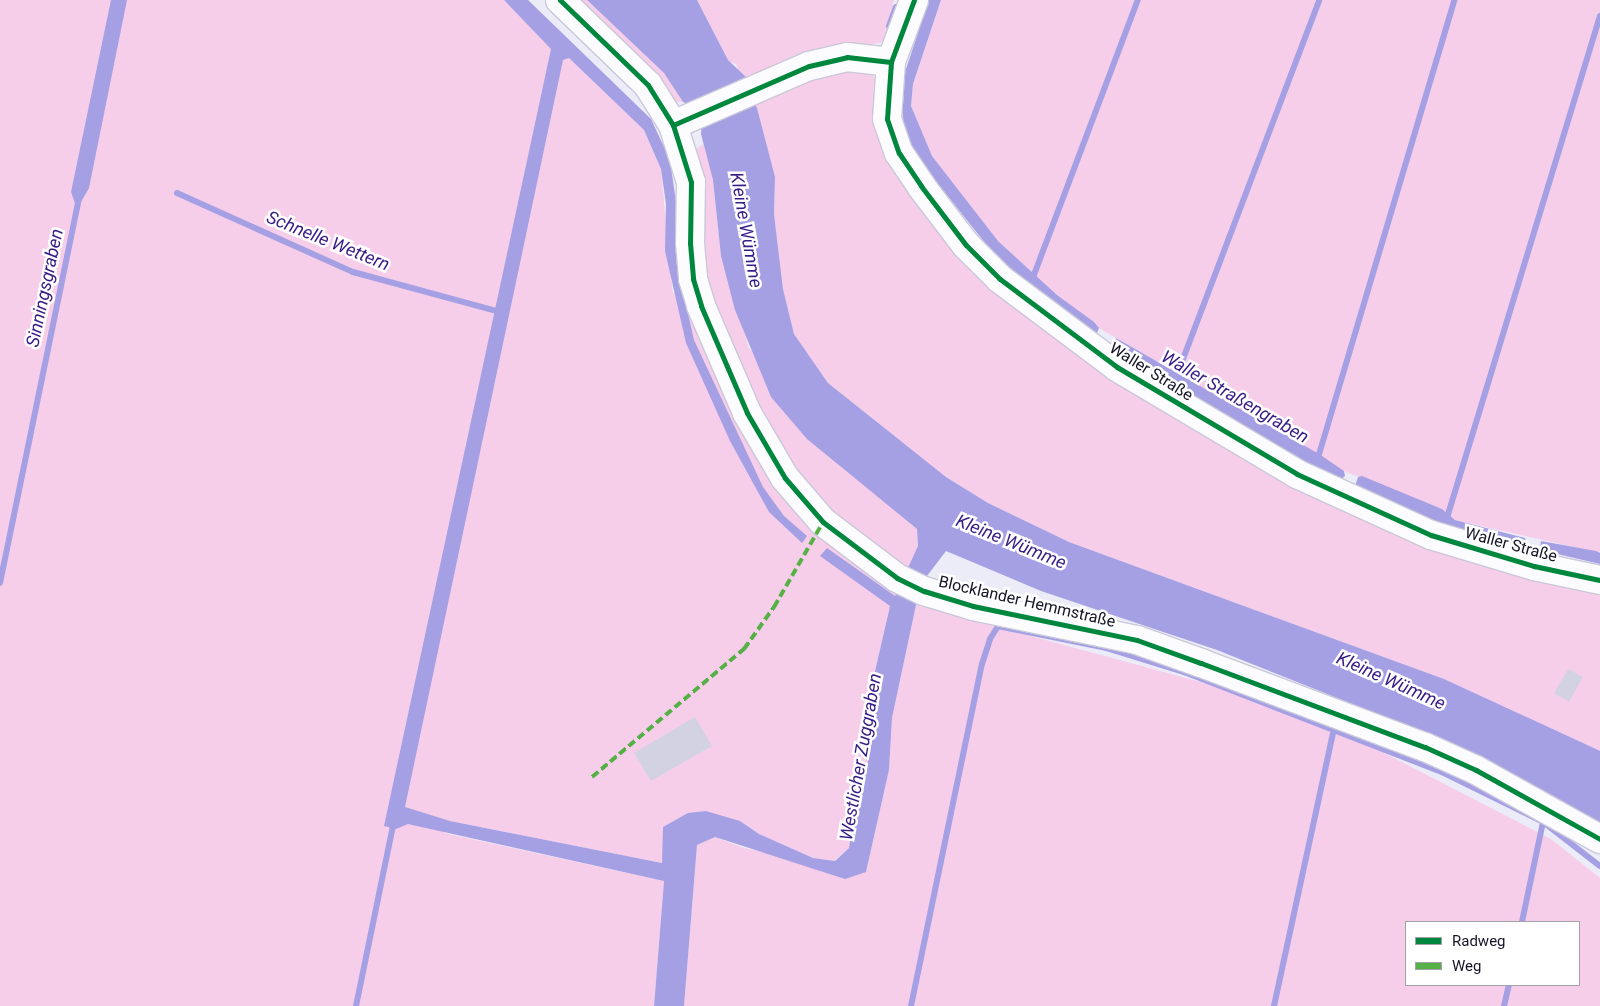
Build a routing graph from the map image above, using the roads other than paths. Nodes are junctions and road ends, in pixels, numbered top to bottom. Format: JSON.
{"nodes":[{"id":1,"x":560,"y":0,"type":"edge"},
{"id":2,"x":914,"y":0,"type":"edge"},
{"id":3,"x":891,"y":62,"type":"junction"},
{"id":4,"x":686,"y":121,"type":"junction"},
{"id":5,"x":1600,"y":580,"type":"edge"},
{"id":6,"x":1600,"y":839,"type":"edge"}],
"edges":[{"from":1,"to":4,"type":"street","name":"Blocklander Hemmstraße"},
{"from":2,"to":3,"type":"street","name":"Waller Straße"},
{"from":3,"to":4,"type":"street"},
{"from":3,"to":5,"type":"street","name":"Waller Straße"},
{"from":4,"to":6,"type":"street","name":"Blocklander Hemmstraße"}]}
